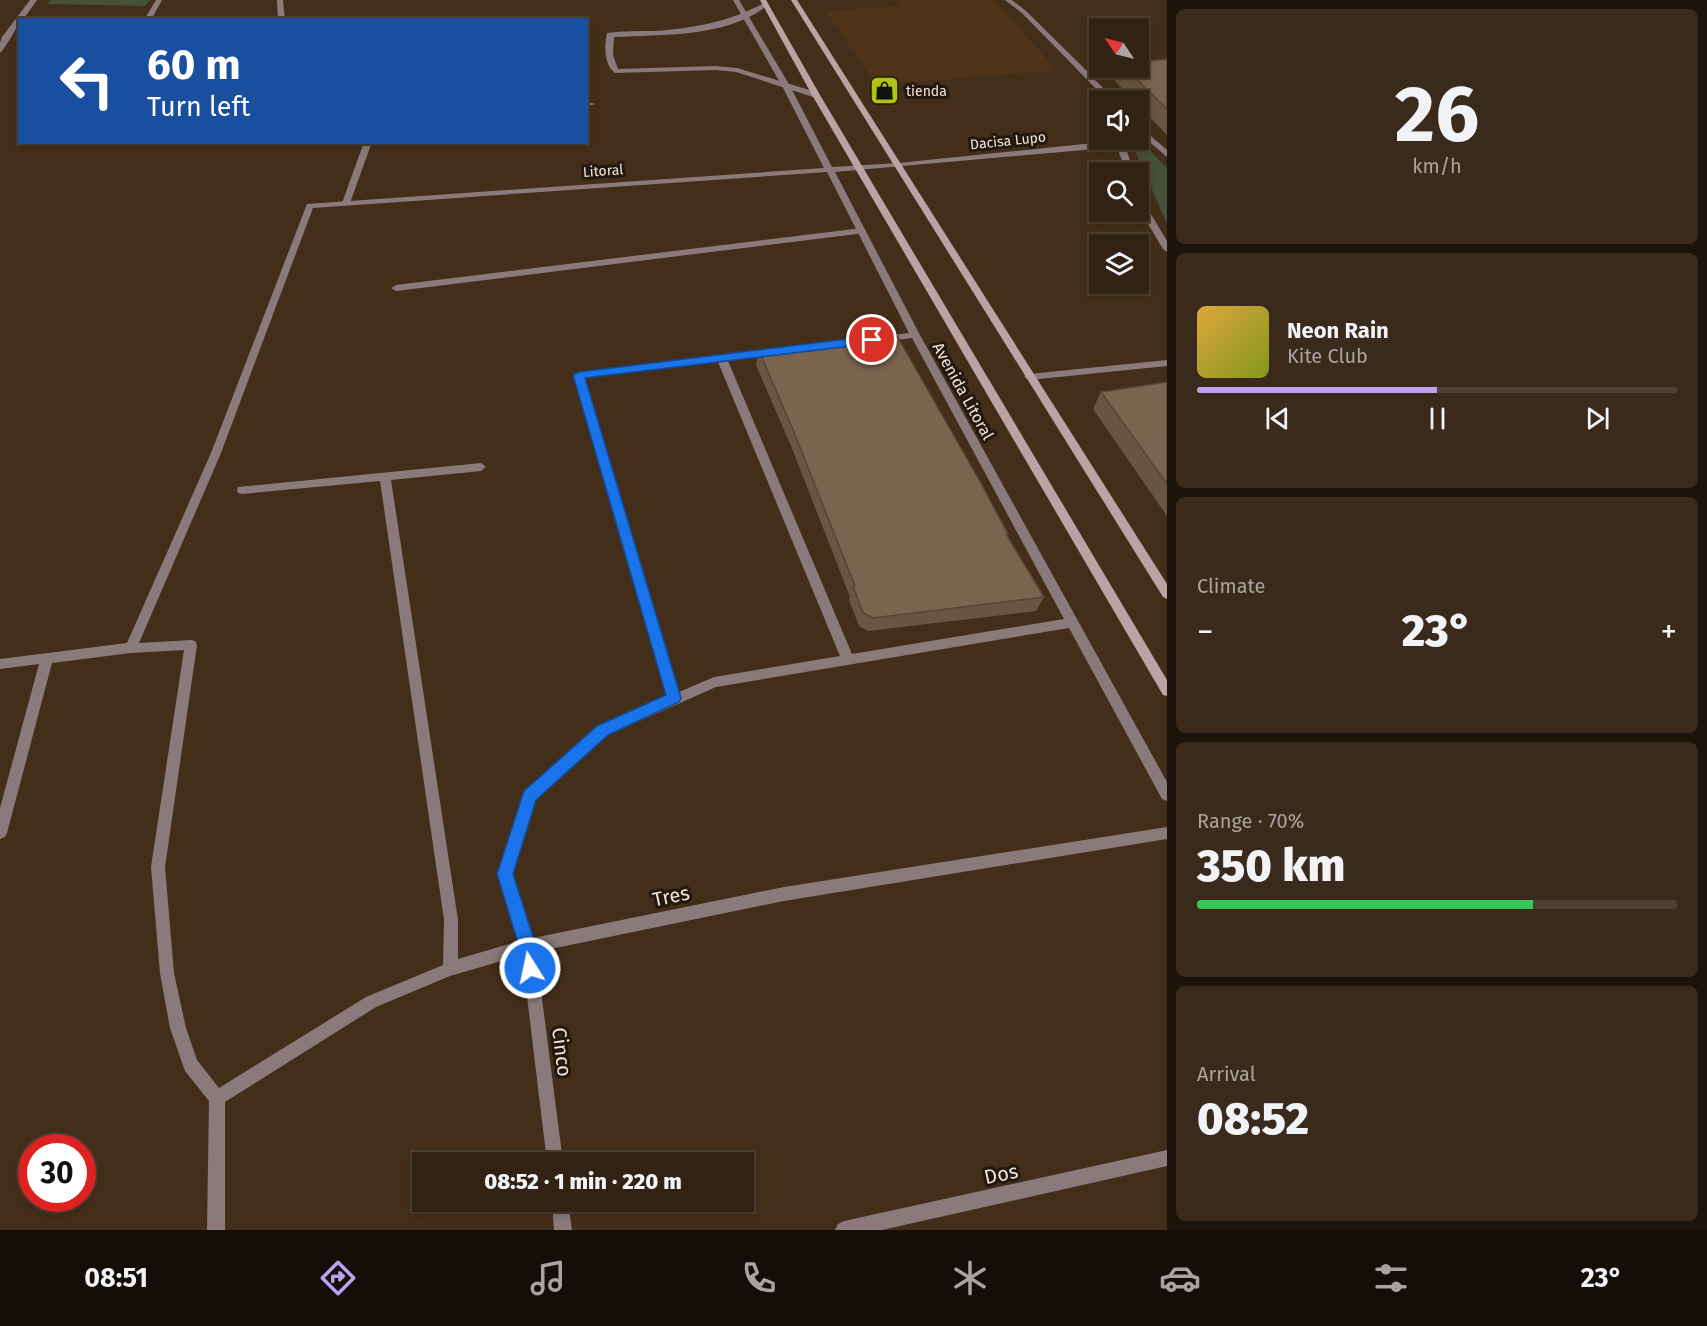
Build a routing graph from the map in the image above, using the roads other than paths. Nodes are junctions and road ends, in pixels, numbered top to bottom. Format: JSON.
{"nodes":[{"id":1,"x":34,"y":0,"type":"edge"},
{"id":2,"x":159,"y":0,"type":"edge"},
{"id":3,"x":280,"y":0,"type":"edge"},
{"id":4,"x":736,"y":0,"type":"edge"},
{"id":5,"x":794,"y":0,"type":"edge"},
{"id":6,"x":1008,"y":0,"type":"edge"},
{"id":7,"x":765,"y":2,"type":"edge"},
{"id":8,"x":746,"y":17,"type":"junction"},
{"id":9,"x":21,"y":18,"type":"edge"},
{"id":10,"x":148,"y":18,"type":"edge"},
{"id":11,"x":282,"y":18,"type":"edge"},
{"id":12,"x":18,"y":22,"type":"edge"},
{"id":13,"x":0,"y":51,"type":"edge"},
{"id":14,"x":1167,"y":66,"type":"edge"},
{"id":15,"x":1087,"y":76,"type":"junction"},
{"id":16,"x":786,"y":86,"type":"junction"},
{"id":17,"x":1100,"y":90,"type":"edge"},
{"id":18,"x":816,"y":95,"type":"junction"},
{"id":19,"x":1149,"y":138,"type":"edge"},
{"id":20,"x":367,"y":144,"type":"edge"},
{"id":21,"x":1089,"y":145,"type":"edge"},
{"id":22,"x":1167,"y":155,"type":"edge"},
{"id":23,"x":898,"y":165,"type":"junction"},
{"id":24,"x":860,"y":168,"type":"junction"},
{"id":25,"x":831,"y":170,"type":"junction"},
{"id":26,"x":346,"y":203,"type":"junction"},
{"id":27,"x":1149,"y":218,"type":"edge"},
{"id":28,"x":862,"y":231,"type":"junction"},
{"id":29,"x":1167,"y":249,"type":"edge"},
{"id":30,"x":396,"y":288,"type":"dead end"},
{"id":31,"x":915,"y":335,"type":"junction"},
{"id":32,"x":870,"y":340,"type":"edge"},
{"id":33,"x":790,"y":350,"type":"edge"},
{"id":34,"x":722,"y":358,"type":"junction"},
{"id":35,"x":1167,"y":363,"type":"edge"},
{"id":36,"x":1029,"y":377,"type":"junction"},
{"id":37,"x":481,"y":467,"type":"dead end"},
{"id":38,"x":385,"y":477,"type":"junction"},
{"id":39,"x":242,"y":490,"type":"dead end"},
{"id":40,"x":1167,"y":594,"type":"edge"},
{"id":41,"x":1073,"y":622,"type":"junction"},
{"id":42,"x":131,"y":648,"type":"junction"},
{"id":43,"x":47,"y":657,"type":"junction"},
{"id":44,"x":848,"y":660,"type":"junction"},
{"id":45,"x":0,"y":664,"type":"edge"},
{"id":46,"x":1167,"y":691,"type":"edge"},
{"id":47,"x":674,"y":698,"type":"junction"},
{"id":48,"x":1167,"y":795,"type":"edge"},
{"id":49,"x":0,"y":833,"type":"edge"},
{"id":50,"x":1167,"y":833,"type":"edge"},
{"id":51,"x":528,"y":946,"type":"junction"},
{"id":52,"x":450,"y":969,"type":"junction"},
{"id":53,"x":217,"y":1098,"type":"junction"},
{"id":54,"x":554,"y":1152,"type":"edge"},
{"id":55,"x":1167,"y":1158,"type":"edge"},
{"id":56,"x":561,"y":1212,"type":"edge"},
{"id":57,"x":216,"y":1230,"type":"edge"},
{"id":58,"x":563,"y":1230,"type":"edge"},
{"id":59,"x":844,"y":1230,"type":"edge"}],
"edges":[{"from":1,"to":9,"type":"street"},
{"from":2,"to":10,"type":"street"},
{"from":3,"to":11,"type":"street"},
{"from":4,"to":8,"type":"street","name":"Avenida Litoral"},
{"from":5,"to":23,"type":"main road"},
{"from":6,"to":15,"type":"street"},
{"from":7,"to":8,"type":"street"},
{"from":7,"to":18,"type":"main road","name":"Avenida Litoral"},
{"from":8,"to":16,"type":"street","name":"Avenida Litoral"},
{"from":8,"to":16,"type":"street"},
{"from":12,"to":13,"type":"street"},
{"from":14,"to":15,"type":"street"},
{"from":15,"to":17,"type":"street"},
{"from":16,"to":18,"type":"street"},
{"from":16,"to":25,"type":"street","name":"Avenida Litoral"},
{"from":18,"to":24,"type":"main road","name":"Avenida Litoral"},
{"from":19,"to":22,"type":"street"},
{"from":20,"to":26,"type":"street"},
{"from":21,"to":23,"type":"street","name":"Dacisa Lupo"},
{"from":23,"to":24,"type":"street","name":"Litoral"},
{"from":23,"to":36,"type":"main road"},
{"from":24,"to":25,"type":"street","name":"Litoral"},
{"from":24,"to":46,"type":"main road","name":"Avenida Litoral"},
{"from":25,"to":26,"type":"street","name":"Litoral"},
{"from":25,"to":28,"type":"street","name":"Avenida Litoral"},
{"from":26,"to":42,"type":"street","name":"Litoral"},
{"from":27,"to":29,"type":"street"},
{"from":28,"to":30,"type":"street"},
{"from":28,"to":31,"type":"street","name":"Avenida Litoral"},
{"from":31,"to":32,"type":"street"},
{"from":31,"to":41,"type":"street","name":"Avenida Litoral"},
{"from":33,"to":34,"type":"street"},
{"from":34,"to":44,"type":"street"},
{"from":34,"to":47,"type":"street"},
{"from":35,"to":36,"type":"street"},
{"from":36,"to":40,"type":"main road"},
{"from":37,"to":38,"type":"street"},
{"from":38,"to":39,"type":"street"},
{"from":38,"to":52,"type":"street"},
{"from":41,"to":44,"type":"street","name":"Cinco"},
{"from":41,"to":48,"type":"street","name":"Avenida Litoral"},
{"from":42,"to":43,"type":"street"},
{"from":42,"to":53,"type":"street"},
{"from":43,"to":45,"type":"street"},
{"from":43,"to":49,"type":"street"},
{"from":44,"to":47,"type":"street","name":"Cinco"},
{"from":47,"to":51,"type":"street","name":"Cinco"},
{"from":50,"to":51,"type":"street","name":"Tres"},
{"from":51,"to":52,"type":"street","name":"Tres"},
{"from":51,"to":54,"type":"street","name":"Cinco"},
{"from":52,"to":53,"type":"street","name":"Tres"},
{"from":53,"to":57,"type":"street"},
{"from":55,"to":59,"type":"street","name":"Dos"},
{"from":56,"to":58,"type":"street"}]}
